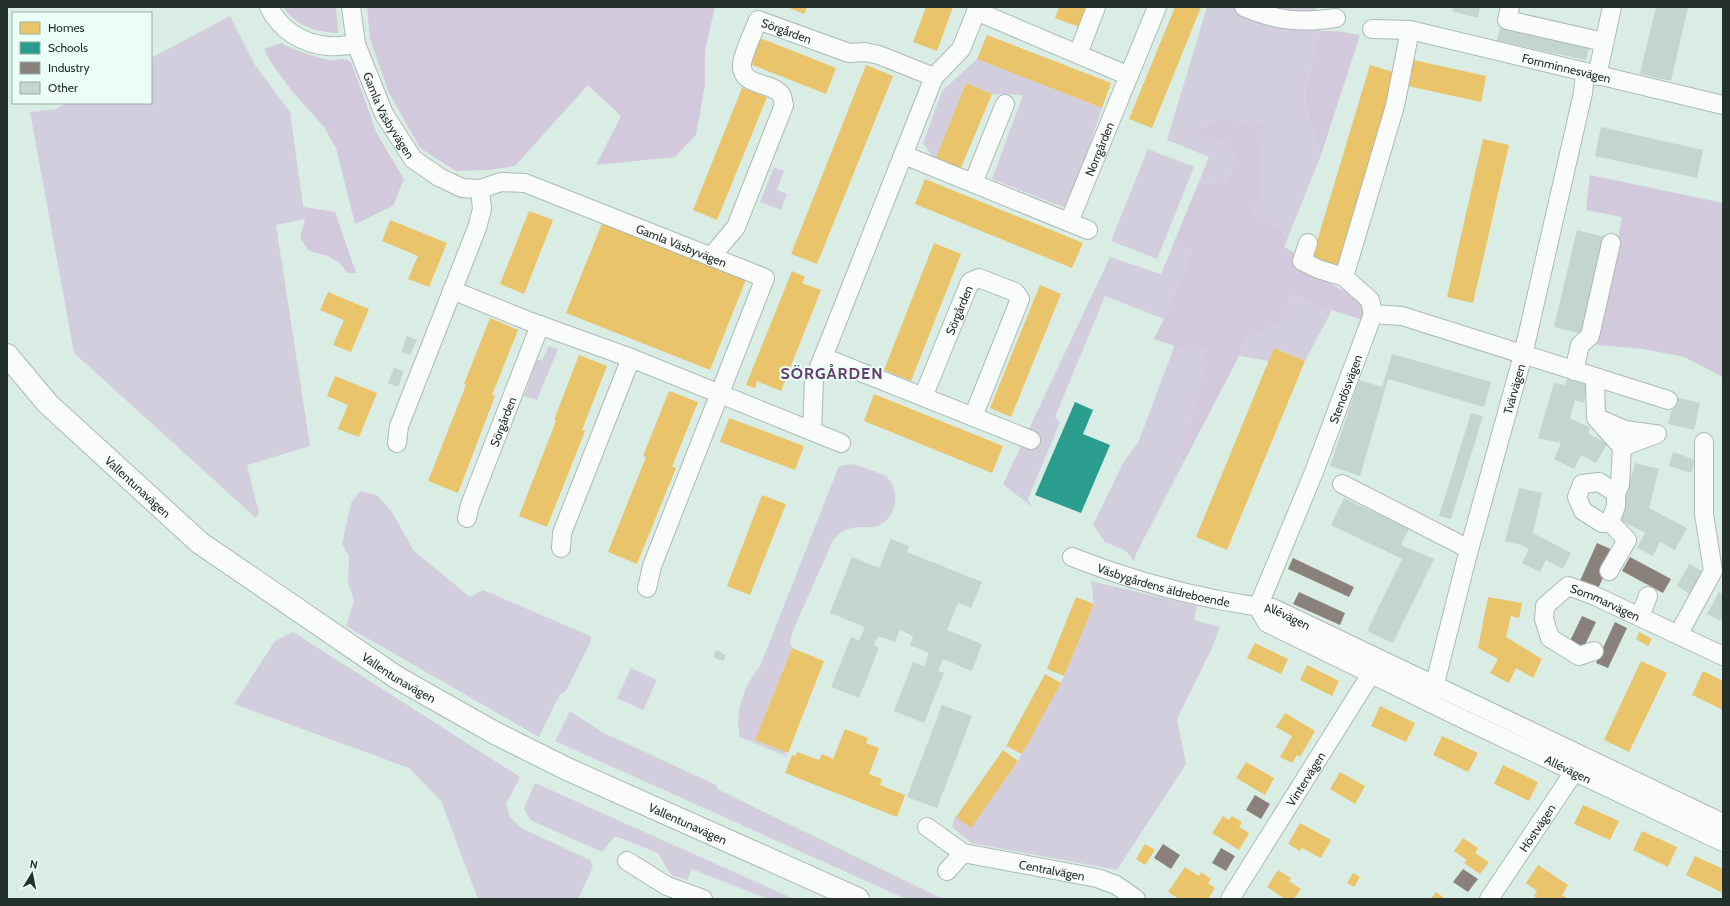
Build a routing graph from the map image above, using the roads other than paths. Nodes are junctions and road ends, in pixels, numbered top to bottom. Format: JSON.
{"nodes":[{"id":1,"x":269,"y":7,"type":"edge"},
{"id":2,"x":351,"y":7,"type":"edge"},
{"id":3,"x":1096,"y":7,"type":"edge"},
{"id":4,"x":1157,"y":7,"type":"edge"},
{"id":5,"x":1244,"y":7,"type":"edge"},
{"id":6,"x":1510,"y":7,"type":"edge"},
{"id":7,"x":1612,"y":7,"type":"edge"},
{"id":8,"x":977,"y":9,"type":"edge"},
{"id":9,"x":1336,"y":18,"type":"dead end"},
{"id":10,"x":1372,"y":29,"type":"dead end"},
{"id":11,"x":1410,"y":30,"type":"junction"},
{"id":12,"x":1604,"y":42,"type":"junction"},
{"id":13,"x":356,"y":44,"type":"junction"},
{"id":14,"x":1078,"y":54,"type":"junction"},
{"id":15,"x":1591,"y":74,"type":"junction"},
{"id":16,"x":1129,"y":76,"type":"junction"},
{"id":17,"x":934,"y":77,"type":"junction"},
{"id":18,"x":1005,"y":104,"type":"dead end"},
{"id":19,"x":1723,"y":105,"type":"edge"},
{"id":20,"x":904,"y":155,"type":"junction"},
{"id":21,"x":974,"y":184,"type":"junction"},
{"id":22,"x":480,"y":189,"type":"junction"},
{"id":23,"x":1069,"y":222,"type":"junction"},
{"id":24,"x":1088,"y":230,"type":"dead end"},
{"id":25,"x":1308,"y":243,"type":"dead end"},
{"id":26,"x":1611,"y":243,"type":"dead end"},
{"id":27,"x":711,"y":257,"type":"junction"},
{"id":28,"x":1344,"y":277,"type":"junction"},
{"id":29,"x":452,"y":290,"type":"junction"},
{"id":30,"x":1373,"y":314,"type":"junction"},
{"id":31,"x":540,"y":325,"type":"junction"},
{"id":32,"x":7,"y":355,"type":"edge"},
{"id":33,"x":1523,"y":355,"type":"junction"},
{"id":34,"x":823,"y":357,"type":"junction"},
{"id":35,"x":631,"y":358,"type":"junction"},
{"id":36,"x":1574,"y":371,"type":"junction"},
{"id":37,"x":1595,"y":378,"type":"junction"},
{"id":38,"x":720,"y":394,"type":"junction"},
{"id":39,"x":923,"y":397,"type":"junction"},
{"id":40,"x":1668,"y":400,"type":"dead end"},
{"id":41,"x":973,"y":417,"type":"junction"},
{"id":42,"x":1596,"y":418,"type":"junction"},
{"id":43,"x":812,"y":431,"type":"junction"},
{"id":44,"x":1031,"y":440,"type":"dead end"},
{"id":45,"x":1704,"y":442,"type":"dead end"},
{"id":46,"x":397,"y":443,"type":"dead end"},
{"id":47,"x":840,"y":443,"type":"dead end"},
{"id":48,"x":1622,"y":447,"type":"junction"},
{"id":49,"x":1342,"y":484,"type":"dead end"},
{"id":50,"x":1616,"y":493,"type":"junction"},
{"id":51,"x":467,"y":518,"type":"dead end"},
{"id":52,"x":1610,"y":522,"type":"junction"},
{"id":53,"x":561,"y":548,"type":"dead end"},
{"id":54,"x":1469,"y":549,"type":"junction"},
{"id":55,"x":1072,"y":557,"type":"dead end"},
{"id":56,"x":1718,"y":569,"type":"edge"},
{"id":57,"x":1609,"y":571,"type":"dead end"},
{"id":58,"x":647,"y":588,"type":"dead end"},
{"id":59,"x":1648,"y":596,"type":"dead end"},
{"id":60,"x":1258,"y":607,"type":"junction"},
{"id":61,"x":1640,"y":617,"type":"junction"},
{"id":62,"x":1678,"y":635,"type":"junction"},
{"id":63,"x":1594,"y":651,"type":"dead end"},
{"id":64,"x":1723,"y":656,"type":"edge"},
{"id":65,"x":1379,"y":658,"type":"junction"},
{"id":66,"x":1371,"y":674,"type":"junction"},
{"id":67,"x":1434,"y":684,"type":"junction"},
{"id":68,"x":1430,"y":703,"type":"junction"},
{"id":69,"x":1582,"y":755,"type":"junction"},
{"id":70,"x":1574,"y":772,"type":"junction"},
{"id":71,"x":1723,"y":823,"type":"edge"},
{"id":72,"x":927,"y":827,"type":"dead end"},
{"id":73,"x":1723,"y":842,"type":"edge"},
{"id":74,"x":963,"y":853,"type":"junction"},
{"id":75,"x":627,"y":861,"type":"dead end"},
{"id":76,"x":947,"y":871,"type":"dead end"},
{"id":77,"x":703,"y":899,"type":"edge"},
{"id":78,"x":858,"y":899,"type":"edge"},
{"id":79,"x":1136,"y":899,"type":"edge"},
{"id":80,"x":1230,"y":899,"type":"edge"},
{"id":81,"x":1489,"y":899,"type":"edge"}],
"edges":[{"from":1,"to":13,"type":"street"},
{"from":2,"to":13,"type":"street","name":"Gamla Väsbyvägen"},
{"from":3,"to":14,"type":"street"},
{"from":4,"to":16,"type":"street","name":"Norrgården"},
{"from":5,"to":9,"type":"street"},
{"from":6,"to":12,"type":"street"},
{"from":7,"to":12,"type":"street","name":"Tvärvägen"},
{"from":8,"to":14,"type":"street"},
{"from":8,"to":17,"type":"street"},
{"from":10,"to":11,"type":"street","name":"Fornminnesvägen"},
{"from":11,"to":15,"type":"street","name":"Fornminnesvägen"},
{"from":11,"to":28,"type":"street"},
{"from":12,"to":15,"type":"street","name":"Tvärvägen"},
{"from":13,"to":22,"type":"street","name":"Gamla Väsbyvägen"},
{"from":14,"to":16,"type":"street"},
{"from":15,"to":19,"type":"street","name":"Fornminnesvägen"},
{"from":15,"to":33,"type":"street","name":"Tvärvägen"},
{"from":16,"to":23,"type":"street","name":"Norrgården"},
{"from":17,"to":20,"type":"street"},
{"from":17,"to":27,"type":"street","name":"Sörgården"},
{"from":18,"to":21,"type":"street"},
{"from":20,"to":21,"type":"street"},
{"from":20,"to":34,"type":"street"},
{"from":21,"to":23,"type":"street"},
{"from":22,"to":27,"type":"street","name":"Gamla Väsbyvägen"},
{"from":22,"to":29,"type":"street"},
{"from":23,"to":24,"type":"street"},
{"from":25,"to":28,"type":"street"},
{"from":26,"to":36,"type":"street"},
{"from":27,"to":38,"type":"street","name":"Gamla Väsbyvägen"},
{"from":28,"to":30,"type":"street"},
{"from":29,"to":31,"type":"street"},
{"from":29,"to":46,"type":"street"},
{"from":30,"to":33,"type":"street"},
{"from":30,"to":60,"type":"street","name":"Stendösvägen"},
{"from":31,"to":35,"type":"street"},
{"from":31,"to":51,"type":"street","name":"Sörgården"},
{"from":32,"to":78,"type":"main road","name":"Vallentunavägen"},
{"from":33,"to":36,"type":"street"},
{"from":33,"to":54,"type":"street","name":"Tvärvägen"},
{"from":34,"to":39,"type":"street"},
{"from":34,"to":43,"type":"street"},
{"from":35,"to":38,"type":"street"},
{"from":35,"to":53,"type":"street"},
{"from":36,"to":37,"type":"street"},
{"from":37,"to":40,"type":"street"},
{"from":37,"to":42,"type":"street"},
{"from":38,"to":43,"type":"street"},
{"from":38,"to":58,"type":"street"},
{"from":39,"to":41,"type":"street"},
{"from":39,"to":41,"type":"street","name":"Sörgården"},
{"from":41,"to":44,"type":"street"},
{"from":42,"to":48,"type":"street"},
{"from":42,"to":48,"type":"street"},
{"from":43,"to":47,"type":"street"},
{"from":45,"to":56,"type":"street"},
{"from":48,"to":50,"type":"street"},
{"from":49,"to":54,"type":"street"},
{"from":50,"to":52,"type":"street"},
{"from":50,"to":52,"type":"street"},
{"from":52,"to":57,"type":"street"},
{"from":54,"to":67,"type":"street","name":"Tvärvägen"},
{"from":55,"to":60,"type":"street","name":"Väsbygårdens äldreboende"},
{"from":56,"to":62,"type":"street"},
{"from":59,"to":61,"type":"street"},
{"from":60,"to":65,"type":"street","name":"Allévägen"},
{"from":60,"to":66,"type":"street","name":"Allévägen"},
{"from":61,"to":62,"type":"street","name":"Sommarvägen"},
{"from":61,"to":63,"type":"street","name":"Sommarvägen"},
{"from":62,"to":64,"type":"street","name":"Sommarvägen"},
{"from":65,"to":66,"type":"street","name":"Vintervägen"},
{"from":65,"to":67,"type":"street","name":"Allévägen"},
{"from":66,"to":68,"type":"street","name":"Allévägen"},
{"from":66,"to":80,"type":"street","name":"Vintervägen"},
{"from":67,"to":68,"type":"street","name":"Tvärvägen"},
{"from":67,"to":69,"type":"street","name":"Allévägen"},
{"from":68,"to":70,"type":"street","name":"Allévägen"},
{"from":69,"to":70,"type":"street","name":"Höstvägen"},
{"from":69,"to":71,"type":"street","name":"Allévägen"},
{"from":70,"to":73,"type":"street","name":"Allévägen"},
{"from":70,"to":81,"type":"street","name":"Höstvägen"},
{"from":72,"to":74,"type":"street","name":"Centralvägen"},
{"from":74,"to":76,"type":"street"},
{"from":74,"to":79,"type":"street","name":"Centralvägen"},
{"from":75,"to":77,"type":"street"}]}
